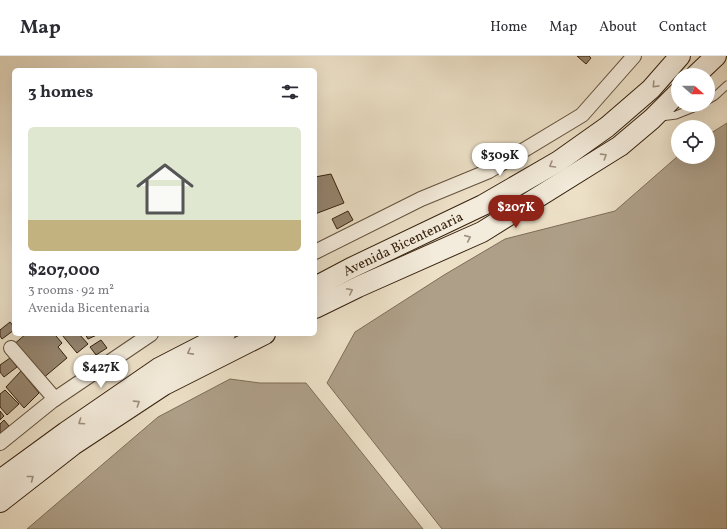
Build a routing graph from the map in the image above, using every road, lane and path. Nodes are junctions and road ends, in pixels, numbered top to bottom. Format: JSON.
{"nodes":[{"id":1,"x":634,"y":56,"type":"edge"},
{"id":2,"x":680,"y":56,"type":"edge"},
{"id":3,"x":716,"y":56,"type":"edge"},
{"id":4,"x":703,"y":68,"type":"edge"},
{"id":5,"x":727,"y":85,"type":"edge"},
{"id":6,"x":715,"y":94,"type":"edge"},
{"id":7,"x":671,"y":100,"type":"edge"},
{"id":8,"x":684,"y":112,"type":"edge"},
{"id":9,"x":652,"y":119,"type":"junction"},
{"id":10,"x":317,"y":251,"type":"edge"},
{"id":11,"x":317,"y":286,"type":"edge"},
{"id":12,"x":317,"y":307,"type":"edge"},
{"id":13,"x":148,"y":336,"type":"edge"},
{"id":14,"x":221,"y":336,"type":"edge"},
{"id":15,"x":260,"y":336,"type":"edge"},
{"id":16,"x":11,"y":348,"type":"dead end"},
{"id":17,"x":55,"y":399,"type":"junction"},
{"id":18,"x":0,"y":443,"type":"edge"},
{"id":19,"x":0,"y":480,"type":"edge"},
{"id":20,"x":0,"y":502,"type":"edge"}],
"edges":[{"from":1,"to":10,"type":"street"},
{"from":2,"to":11,"type":"street","name":"Avenida Bicentenaria","one_way":true},
{"from":3,"to":4,"type":"street"},
{"from":5,"to":6,"type":"lane"},
{"from":7,"to":9,"type":"street","name":"Avenida Bicentenaria"},
{"from":8,"to":9,"type":"lane"},
{"from":12,"to":9,"type":"street","name":"Avenida Bicentenaria","one_way":true},
{"from":13,"to":17,"type":"street"},
{"from":14,"to":19,"type":"street","one_way":true},
{"from":20,"to":15,"type":"street","one_way":true},
{"from":16,"to":17,"type":"street"},
{"from":17,"to":18,"type":"street"}]}
